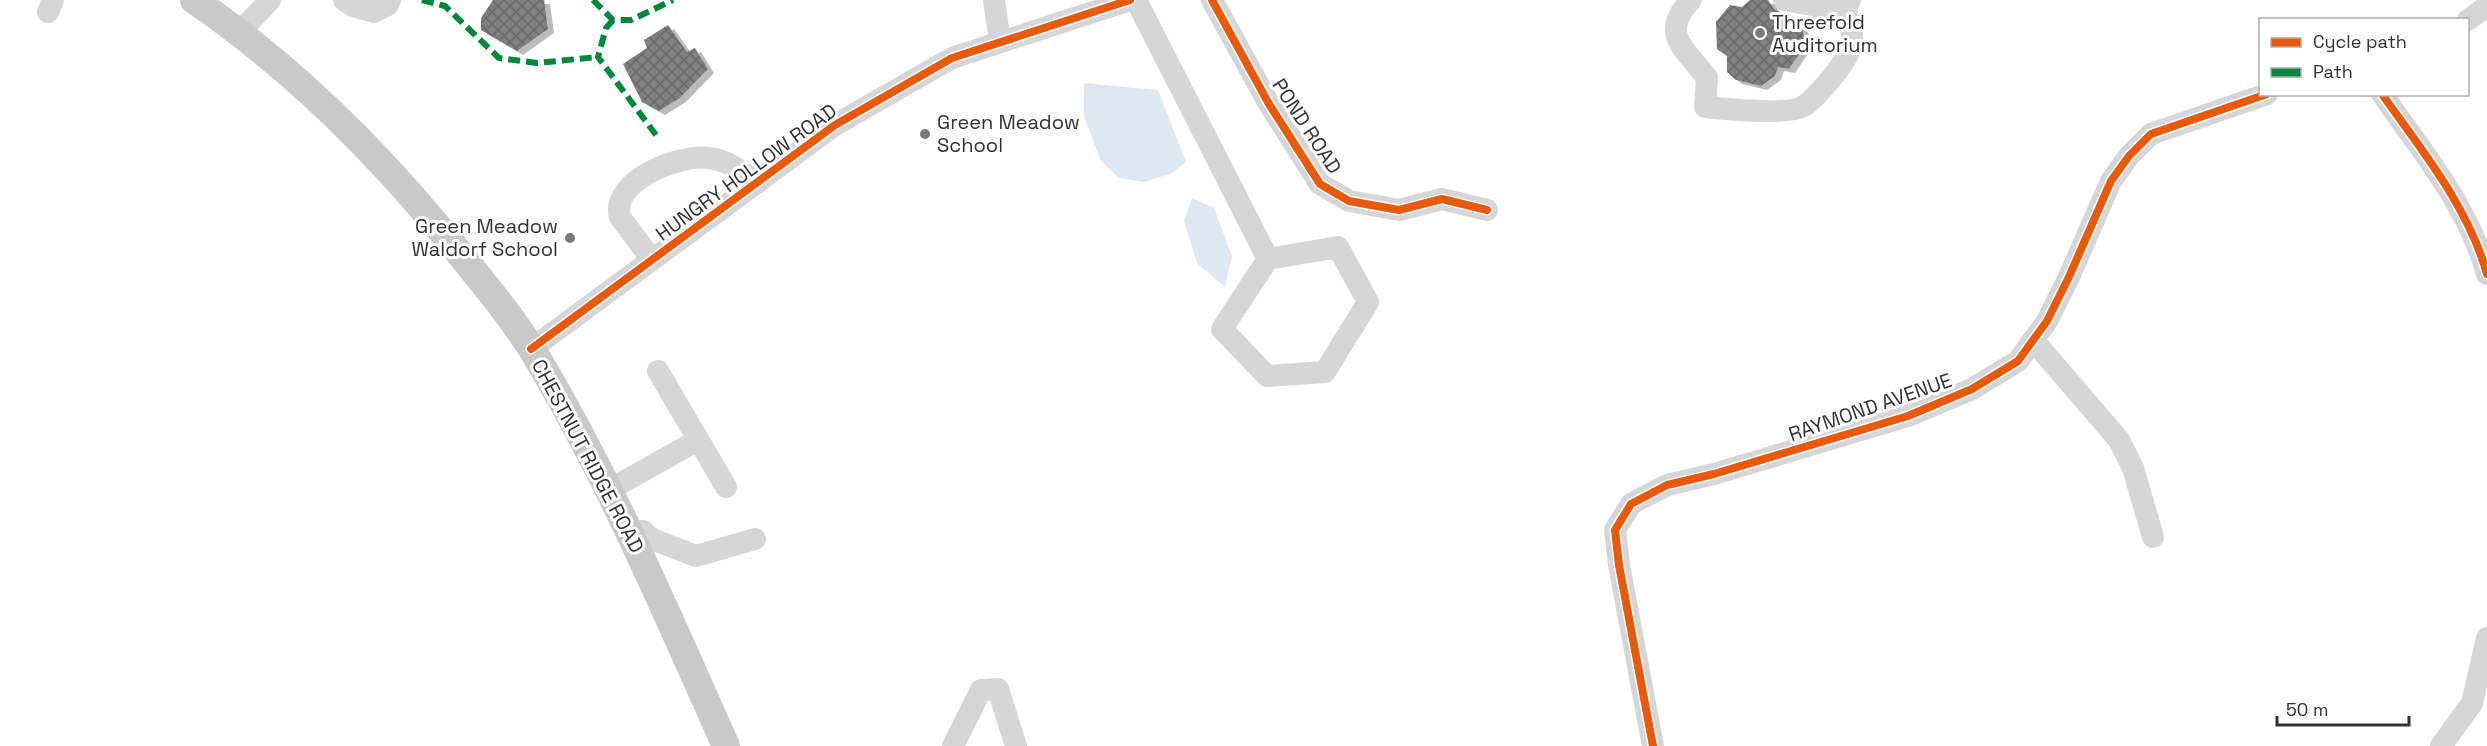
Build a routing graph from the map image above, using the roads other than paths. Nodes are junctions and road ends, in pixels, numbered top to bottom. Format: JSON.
{"nodes":[{"id":1,"x":194,"y":0,"type":"edge"},
{"id":2,"x":270,"y":0,"type":"edge"},
{"id":3,"x":344,"y":0,"type":"edge"},
{"id":4,"x":390,"y":0,"type":"edge"},
{"id":5,"x":994,"y":0,"type":"edge"},
{"id":6,"x":1130,"y":0,"type":"edge"},
{"id":7,"x":1136,"y":0,"type":"edge"},
{"id":8,"x":1212,"y":0,"type":"edge"},
{"id":9,"x":1691,"y":0,"type":"edge"},
{"id":10,"x":1784,"y":0,"type":"edge"},
{"id":11,"x":1847,"y":6,"type":"edge"},
{"id":12,"x":2487,"y":6,"type":"edge"},
{"id":13,"x":2469,"y":19,"type":"edge"},
{"id":14,"x":239,"y":33,"type":"junction"},
{"id":15,"x":1000,"y":42,"type":"junction"},
{"id":16,"x":2260,"y":96,"type":"edge"},
{"id":17,"x":2383,"y":96,"type":"edge"},
{"id":18,"x":757,"y":183,"type":"junction"},
{"id":19,"x":1487,"y":210,"type":"dead end"},
{"id":20,"x":652,"y":260,"type":"junction"},
{"id":21,"x":1268,"y":260,"type":"junction"},
{"id":22,"x":2487,"y":274,"type":"edge"},
{"id":23,"x":2033,"y":340,"type":"junction"},
{"id":24,"x":531,"y":349,"type":"junction"},
{"id":25,"x":658,"y":371,"type":"dead end"},
{"id":26,"x":698,"y":440,"type":"junction"},
{"id":27,"x":726,"y":487,"type":"dead end"},
{"id":28,"x":609,"y":490,"type":"junction"},
{"id":29,"x":630,"y":532,"type":"junction"},
{"id":30,"x":2153,"y":537,"type":"dead end"},
{"id":31,"x":755,"y":539,"type":"dead end"},
{"id":32,"x":2486,"y":651,"type":"edge"},
{"id":33,"x":726,"y":746,"type":"edge"},
{"id":34,"x":953,"y":746,"type":"edge"},
{"id":35,"x":1016,"y":746,"type":"edge"},
{"id":36,"x":1653,"y":746,"type":"edge"},
{"id":37,"x":2441,"y":746,"type":"edge"}],
"edges":[{"from":1,"to":14,"type":"main road","name":"CHESTNUT RIDGE ROAD"},
{"from":2,"to":14,"type":"street"},
{"from":3,"to":4,"type":"street"},
{"from":5,"to":15,"type":"street"},
{"from":6,"to":15,"type":"street","name":"HUNGRY HOLLOW ROAD"},
{"from":7,"to":21,"type":"street"},
{"from":8,"to":19,"type":"street","name":"POND ROAD"},
{"from":9,"to":11,"type":"street"},
{"from":10,"to":11,"type":"street"},
{"from":12,"to":13,"type":"street"},
{"from":14,"to":24,"type":"main road","name":"CHESTNUT RIDGE ROAD"},
{"from":15,"to":18,"type":"street","name":"HUNGRY HOLLOW ROAD"},
{"from":16,"to":23,"type":"street","name":"RAYMOND AVENUE"},
{"from":17,"to":22,"type":"street"},
{"from":18,"to":20,"type":"street","name":"HUNGRY HOLLOW ROAD"},
{"from":18,"to":20,"type":"street"},
{"from":20,"to":24,"type":"street","name":"HUNGRY HOLLOW ROAD"},
{"from":21,"to":21,"type":"street"},
{"from":23,"to":30,"type":"street"},
{"from":23,"to":36,"type":"street","name":"RAYMOND AVENUE"},
{"from":24,"to":28,"type":"main road","name":"CHESTNUT RIDGE ROAD"},
{"from":25,"to":26,"type":"street"},
{"from":26,"to":27,"type":"street"},
{"from":26,"to":28,"type":"street"},
{"from":28,"to":29,"type":"main road","name":"CHESTNUT RIDGE ROAD"},
{"from":29,"to":31,"type":"street"},
{"from":29,"to":33,"type":"main road","name":"CHESTNUT RIDGE ROAD"},
{"from":32,"to":37,"type":"street"},
{"from":34,"to":35,"type":"street"}]}
